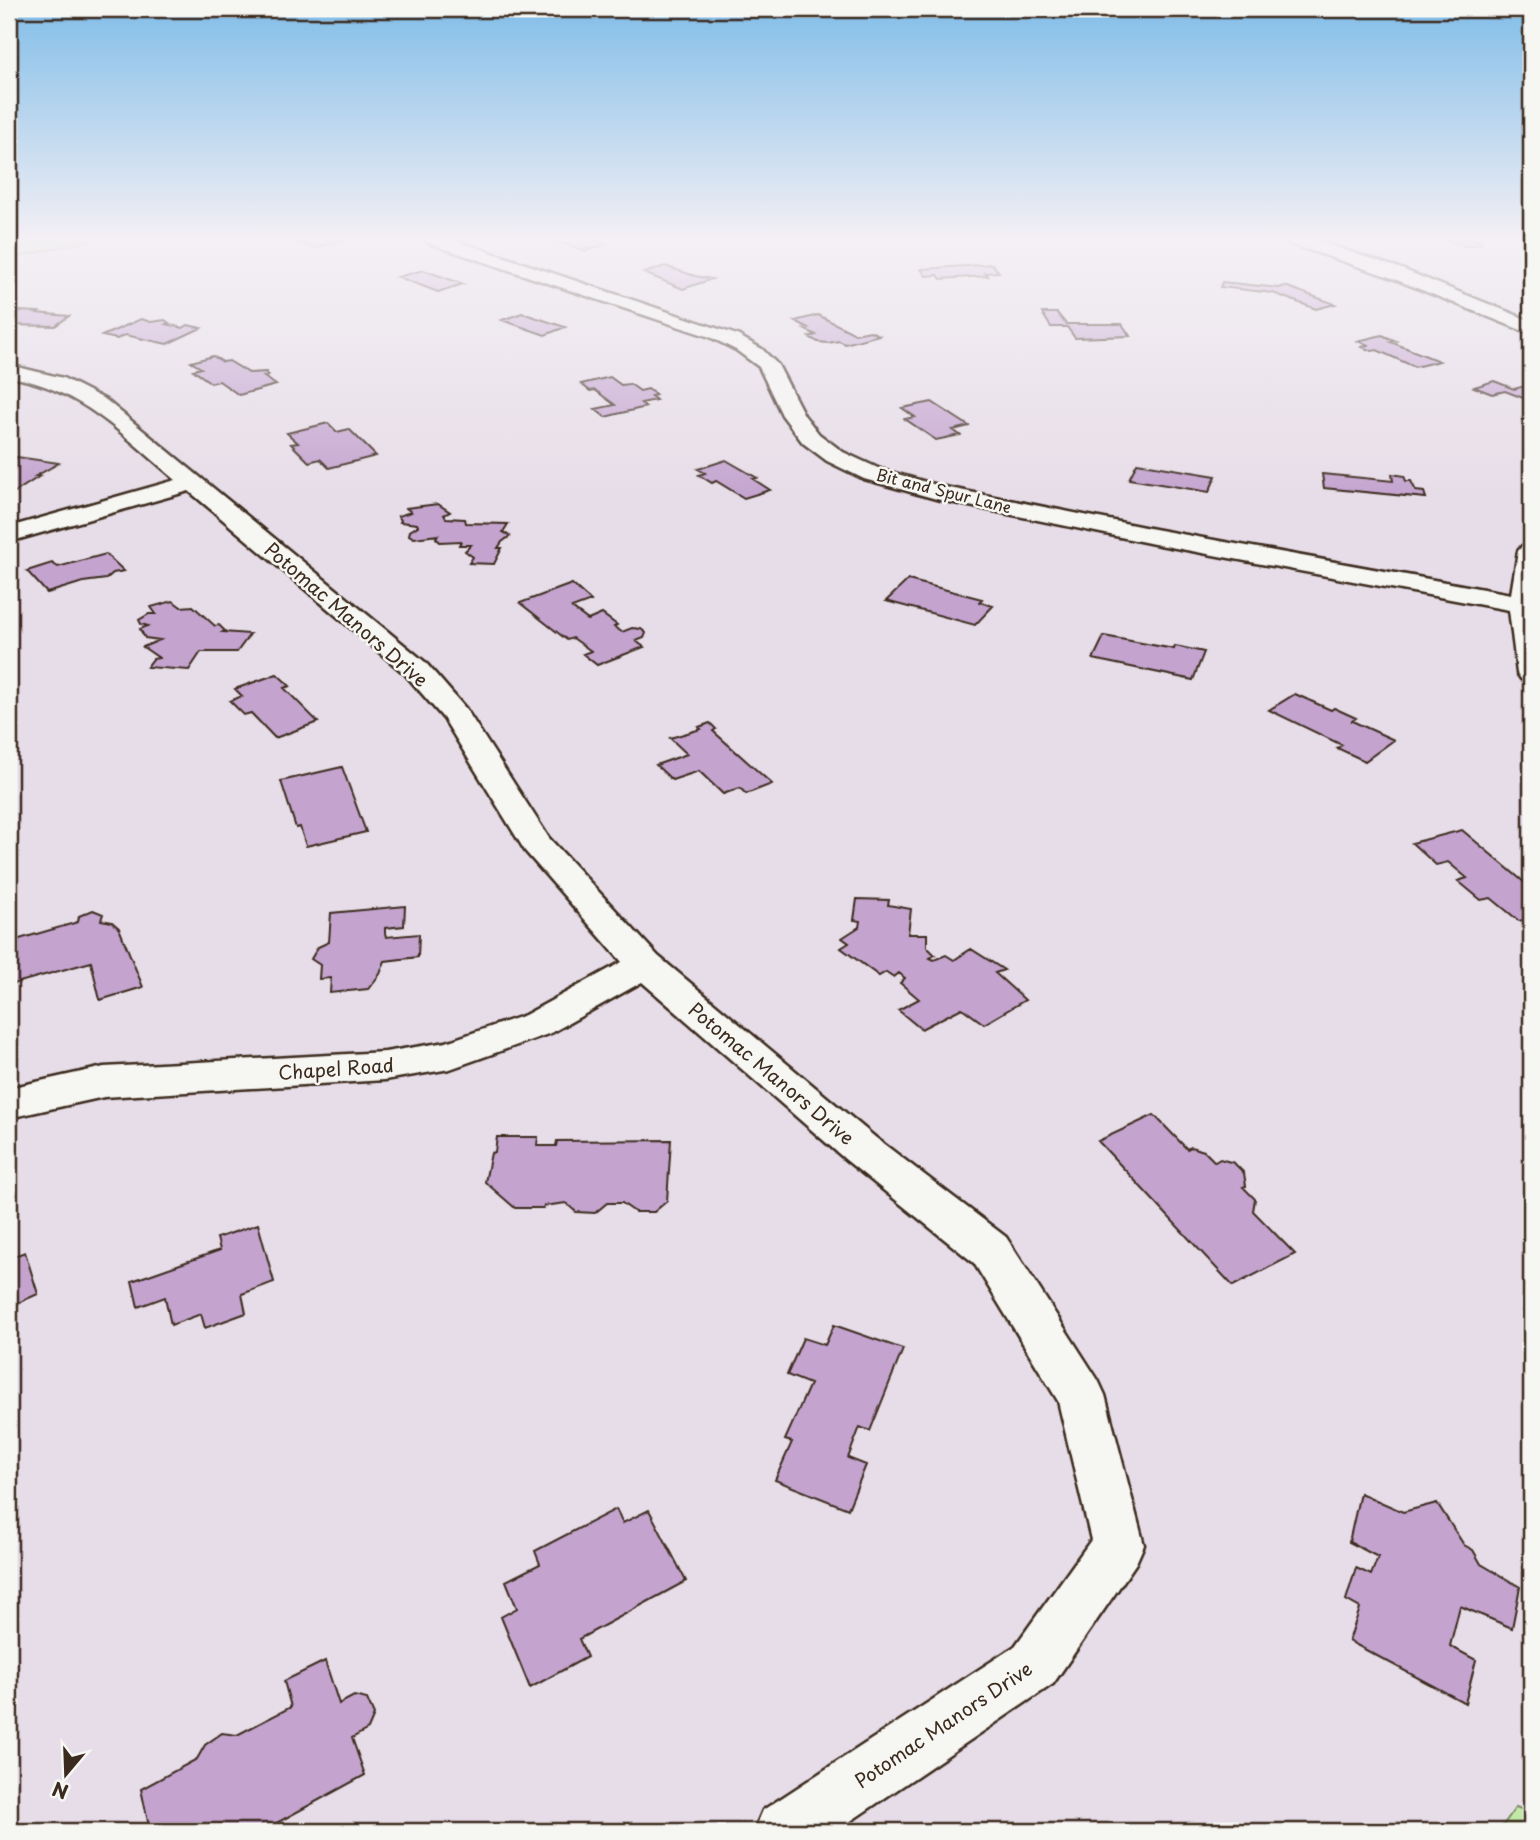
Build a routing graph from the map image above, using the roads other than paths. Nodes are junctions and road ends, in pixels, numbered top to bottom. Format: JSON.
{"nodes":[{"id":1,"x":693,"y":325,"type":"edge"},
{"id":2,"x":9,"y":371,"type":"edge"},
{"id":3,"x":192,"y":483,"type":"junction"},
{"id":4,"x":9,"y":535,"type":"edge"},
{"id":5,"x":1531,"y":551,"type":"edge"},
{"id":6,"x":1522,"y":604,"type":"junction"},
{"id":7,"x":1531,"y":673,"type":"edge"},
{"id":8,"x":646,"y":965,"type":"junction"},
{"id":9,"x":9,"y":1103,"type":"edge"},
{"id":10,"x":784,"y":1831,"type":"edge"}],
"edges":[{"from":1,"to":6,"type":"street","name":"Bit and Spur Lane"},
{"from":2,"to":3,"type":"street","name":"Potomac Manors Drive"},
{"from":3,"to":4,"type":"street"},
{"from":3,"to":8,"type":"street","name":"Potomac Manors Drive"},
{"from":5,"to":6,"type":"street"},
{"from":6,"to":7,"type":"street"},
{"from":8,"to":9,"type":"street","name":"Chapel Road"},
{"from":8,"to":10,"type":"street","name":"Potomac Manors Drive"}]}
